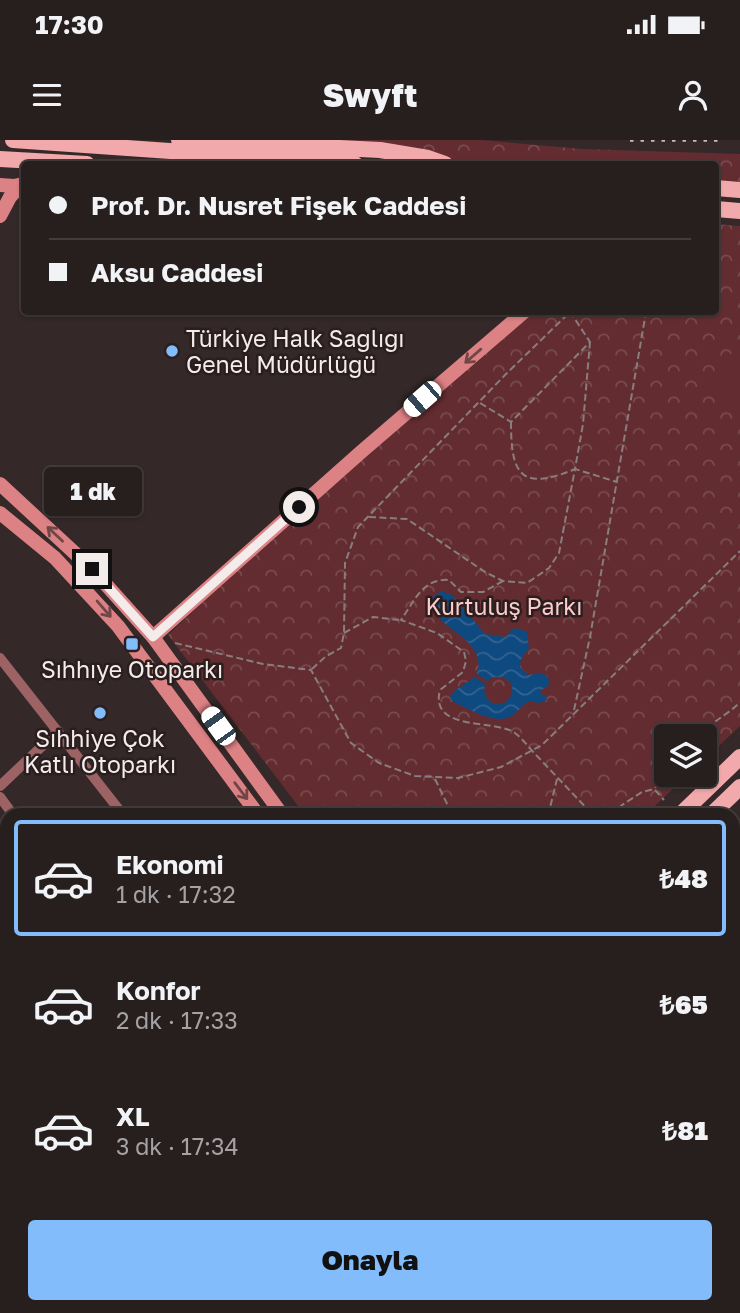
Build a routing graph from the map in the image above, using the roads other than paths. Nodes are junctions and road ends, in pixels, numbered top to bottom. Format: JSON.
{"nodes":[{"id":1,"x":13,"y":140,"type":"edge"},
{"id":2,"x":46,"y":140,"type":"edge"},
{"id":3,"x":179,"y":140,"type":"edge"},
{"id":4,"x":0,"y":159,"type":"edge"},
{"id":5,"x":35,"y":161,"type":"edge"},
{"id":6,"x":44,"y":161,"type":"edge"},
{"id":7,"x":312,"y":161,"type":"edge"},
{"id":8,"x":436,"y":161,"type":"edge"},
{"id":9,"x":21,"y":183,"type":"edge"},
{"id":10,"x":0,"y":185,"type":"edge"},
{"id":11,"x":21,"y":185,"type":"edge"},
{"id":12,"x":719,"y":188,"type":"edge"},
{"id":13,"x":740,"y":190,"type":"edge"},
{"id":14,"x":719,"y":209,"type":"edge"},
{"id":15,"x":740,"y":211,"type":"edge"},
{"id":16,"x":0,"y":216,"type":"edge"},
{"id":17,"x":521,"y":315,"type":"edge"},
{"id":18,"x":0,"y":484,"type":"edge"},
{"id":19,"x":0,"y":513,"type":"edge"},
{"id":20,"x":0,"y":523,"type":"edge"},
{"id":21,"x":34,"y":541,"type":"junction"},
{"id":22,"x":153,"y":637,"type":"junction"},
{"id":23,"x":0,"y":658,"type":"edge"},
{"id":24,"x":58,"y":731,"type":"junction"},
{"id":25,"x":740,"y":757,"type":"edge"},
{"id":26,"x":0,"y":786,"type":"edge"},
{"id":27,"x":740,"y":787,"type":"edge"},
{"id":28,"x":118,"y":808,"type":"edge"},
{"id":29,"x":252,"y":808,"type":"edge"},
{"id":30,"x":277,"y":808,"type":"edge"},
{"id":31,"x":687,"y":808,"type":"edge"},
{"id":32,"x":718,"y":808,"type":"edge"}],
"edges":[{"from":1,"to":7,"type":"main road"},
{"from":2,"to":6,"type":"main road"},
{"from":3,"to":8,"type":"main road"},
{"from":4,"to":5,"type":"main road"},
{"from":9,"to":10,"type":"main road"},
{"from":11,"to":16,"type":"main road"},
{"from":12,"to":13,"type":"main road"},
{"from":14,"to":15,"type":"main road"},
{"from":17,"to":22,"type":"main road","one_way":true},
{"from":22,"to":18,"type":"main road","one_way":true},
{"from":19,"to":21,"type":"main road"},
{"from":20,"to":21,"type":"main road"},
{"from":21,"to":29,"type":"main road","one_way":true},
{"from":22,"to":30,"type":"main road"},
{"from":23,"to":24,"type":"street"},
{"from":24,"to":26,"type":"street"},
{"from":24,"to":28,"type":"street"},
{"from":25,"to":31,"type":"main road"},
{"from":27,"to":32,"type":"main road"}]}
